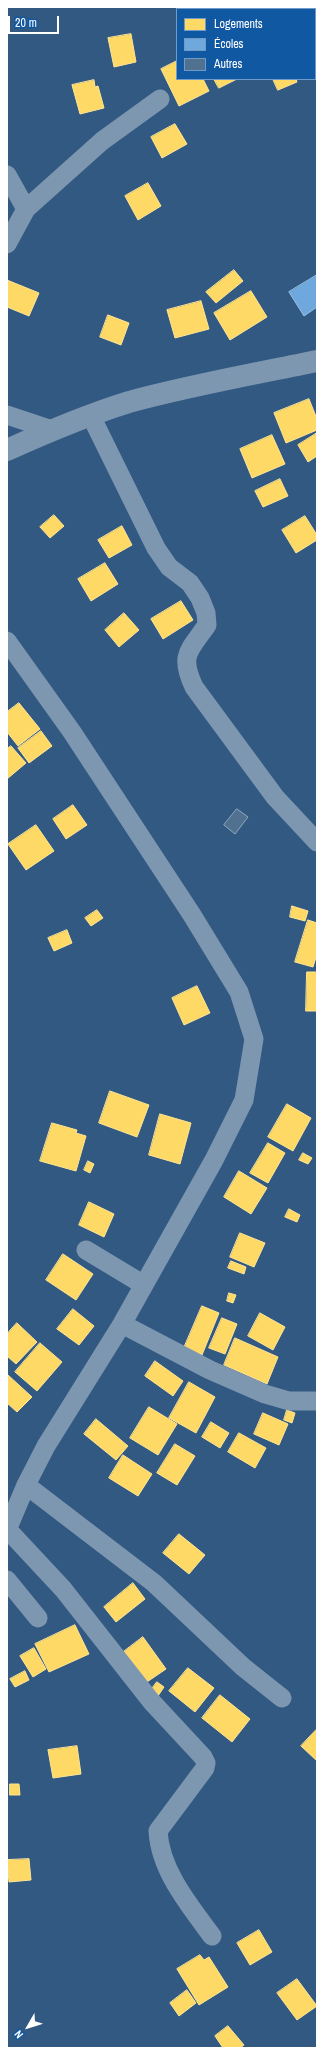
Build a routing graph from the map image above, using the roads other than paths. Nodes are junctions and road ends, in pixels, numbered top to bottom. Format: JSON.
{"nodes":[{"id":1,"x":160,"y":99,"type":"dead end"},
{"id":2,"x":7,"y":175,"type":"edge"},
{"id":3,"x":26,"y":209,"type":"junction"},
{"id":4,"x":7,"y":244,"type":"edge"},
{"id":5,"x":317,"y":361,"type":"edge"},
{"id":6,"x":7,"y":415,"type":"edge"},
{"id":7,"x":91,"y":416,"type":"junction"},
{"id":8,"x":52,"y":430,"type":"junction"},
{"id":9,"x":7,"y":450,"type":"edge"},
{"id":10,"x":7,"y":641,"type":"edge"},
{"id":11,"x":317,"y":842,"type":"edge"},
{"id":12,"x":86,"y":1250,"type":"dead end"},
{"id":13,"x":144,"y":1285,"type":"junction"},
{"id":14,"x":122,"y":1324,"type":"junction"},
{"id":15,"x":317,"y":1401,"type":"edge"},
{"id":16,"x":26,"y":1485,"type":"junction"},
{"id":17,"x":7,"y":1529,"type":"edge"},
{"id":18,"x":7,"y":1580,"type":"edge"},
{"id":19,"x":38,"y":1618,"type":"dead end"},
{"id":20,"x":282,"y":1698,"type":"dead end"},
{"id":21,"x":212,"y":1936,"type":"dead end"}],
"edges":[{"from":1,"to":3,"type":"street"},
{"from":2,"to":3,"type":"street"},
{"from":3,"to":4,"type":"street"},
{"from":5,"to":7,"type":"street"},
{"from":6,"to":8,"type":"street"},
{"from":7,"to":8,"type":"street"},
{"from":7,"to":11,"type":"street"},
{"from":8,"to":9,"type":"street"},
{"from":10,"to":13,"type":"street"},
{"from":12,"to":13,"type":"street"},
{"from":13,"to":14,"type":"street"},
{"from":14,"to":15,"type":"street"},
{"from":14,"to":16,"type":"street"},
{"from":16,"to":17,"type":"street"},
{"from":16,"to":20,"type":"street"},
{"from":17,"to":21,"type":"street"},
{"from":18,"to":19,"type":"street"}]}
